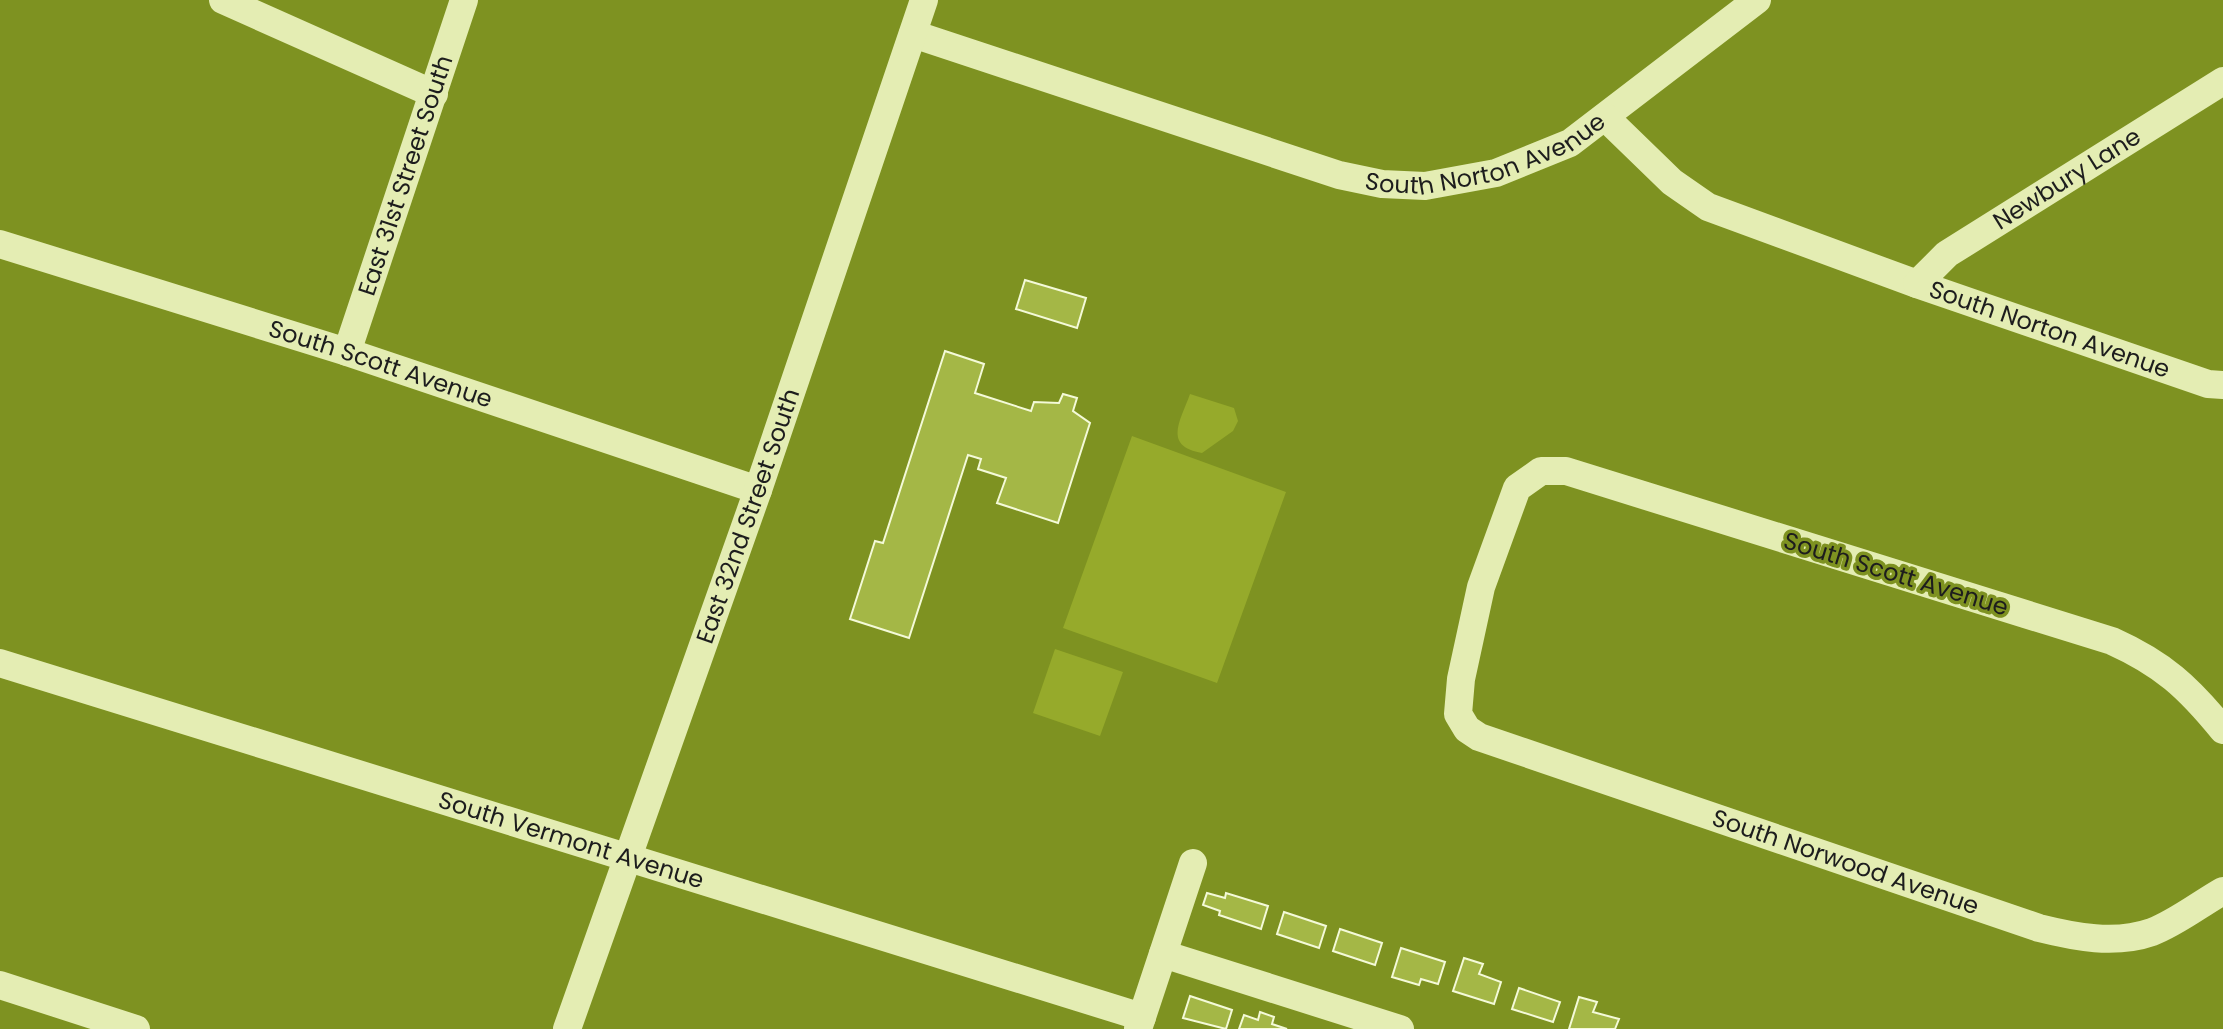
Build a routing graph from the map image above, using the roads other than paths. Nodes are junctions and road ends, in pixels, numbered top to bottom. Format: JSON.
{"nodes":[{"id":1,"x":223,"y":0,"type":"edge"},
{"id":2,"x":464,"y":0,"type":"edge"},
{"id":3,"x":924,"y":0,"type":"edge"},
{"id":4,"x":1757,"y":0,"type":"edge"},
{"id":5,"x":913,"y":34,"type":"junction"},
{"id":6,"x":2223,"y":81,"type":"edge"},
{"id":7,"x":434,"y":94,"type":"junction"},
{"id":8,"x":1605,"y":117,"type":"junction"},
{"id":9,"x":0,"y":244,"type":"edge"},
{"id":10,"x":1917,"y":284,"type":"junction"},
{"id":11,"x":347,"y":352,"type":"junction"},
{"id":12,"x":2223,"y":386,"type":"edge"},
{"id":13,"x":1541,"y":471,"type":"joint"},
{"id":14,"x":758,"y":490,"type":"junction"},
{"id":15,"x":0,"y":663,"type":"edge"},
{"id":16,"x":2223,"y":730,"type":"edge"},
{"id":17,"x":627,"y":858,"type":"junction"},
{"id":18,"x":1193,"y":863,"type":"dead end"},
{"id":19,"x":2223,"y":891,"type":"edge"},
{"id":20,"x":1163,"y":954,"type":"junction"},
{"id":21,"x":0,"y":985,"type":"edge"},
{"id":22,"x":1140,"y":1023,"type":"edge"},
{"id":23,"x":136,"y":1029,"type":"edge"},
{"id":24,"x":567,"y":1029,"type":"edge"},
{"id":25,"x":1400,"y":1029,"type":"edge"}],
"edges":[{"from":1,"to":7,"type":"street"},
{"from":2,"to":7,"type":"street","name":"East 31st Street South"},
{"from":3,"to":5,"type":"street","name":"East 32nd Street South"},
{"from":4,"to":8,"type":"street"},
{"from":5,"to":8,"type":"street","name":"South Norton Avenue"},
{"from":5,"to":14,"type":"street","name":"East 32nd Street South"},
{"from":6,"to":10,"type":"street","name":"Newbury Lane"},
{"from":7,"to":11,"type":"street","name":"East 31st Street South"},
{"from":8,"to":10,"type":"street","name":"South Norton Avenue"},
{"from":9,"to":11,"type":"street","name":"South Scott Avenue"},
{"from":10,"to":12,"type":"street","name":"South Norton Avenue"},
{"from":11,"to":14,"type":"street","name":"South Scott Avenue"},
{"from":13,"to":16,"type":"street","name":"South Scott Avenue"},
{"from":13,"to":19,"type":"street","name":"South Norwood Avenue"},
{"from":14,"to":17,"type":"street","name":"East 32nd Street South"},
{"from":15,"to":17,"type":"street","name":"South Vermont Avenue"},
{"from":17,"to":22,"type":"street","name":"South Vermont Avenue"},
{"from":17,"to":24,"type":"street","name":"East 32nd Street South"},
{"from":18,"to":20,"type":"street"},
{"from":20,"to":22,"type":"street"},
{"from":20,"to":25,"type":"street"},
{"from":21,"to":23,"type":"street"}]}
